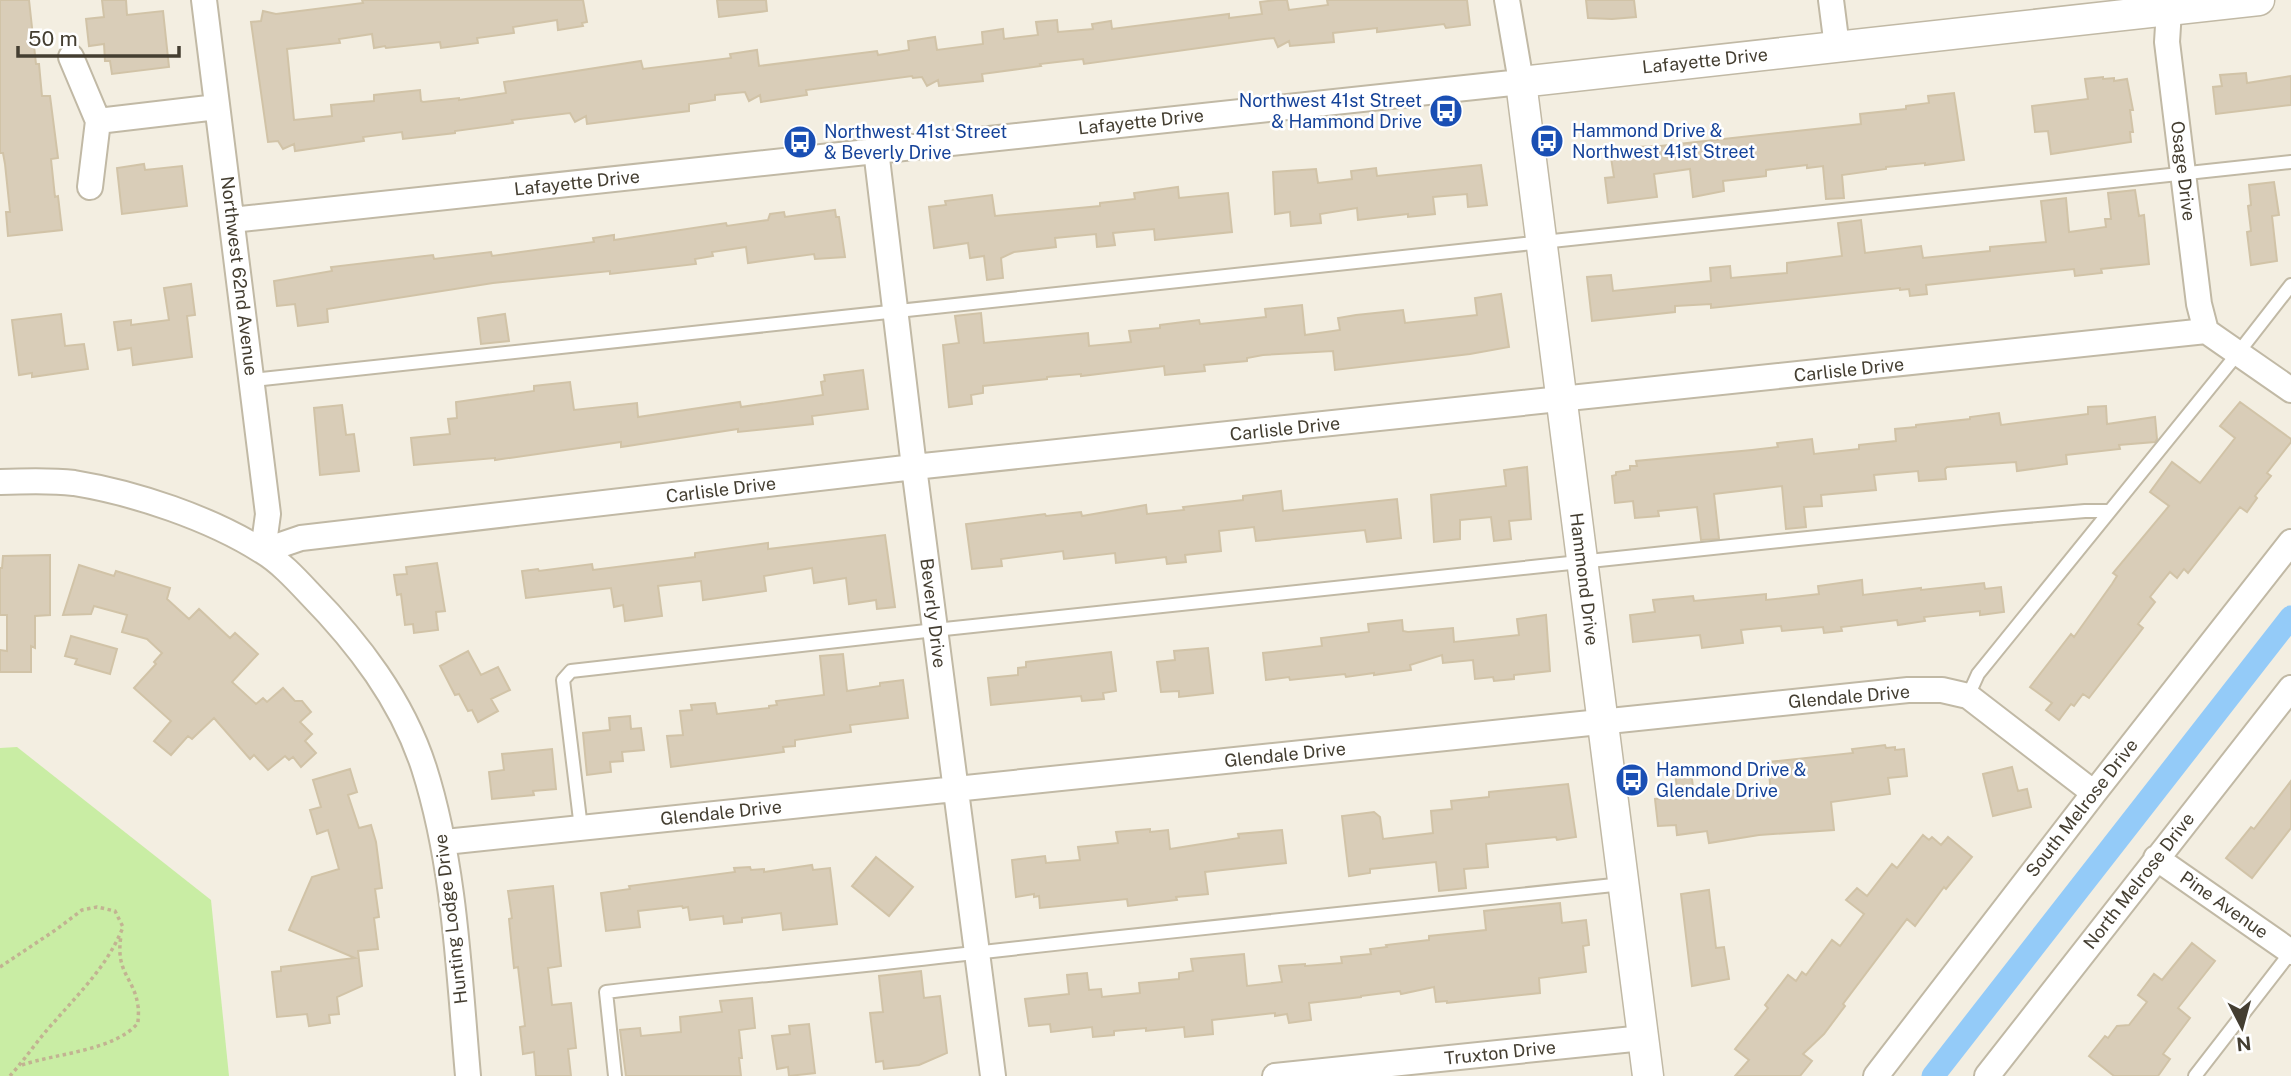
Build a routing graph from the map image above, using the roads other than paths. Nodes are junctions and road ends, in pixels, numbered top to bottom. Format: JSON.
{"nodes":[{"id":1,"x":204,"y":0,"type":"edge"},
{"id":2,"x":1507,"y":0,"type":"edge"},
{"id":3,"x":1831,"y":0,"type":"edge"},
{"id":4,"x":2259,"y":0,"type":"edge"},
{"id":5,"x":2169,"y":5,"type":"edge"},
{"id":6,"x":1837,"y":47,"type":"junction"},
{"id":7,"x":71,"y":57,"type":"dead end"},
{"id":8,"x":1521,"y":82,"type":"junction"},
{"id":9,"x":217,"y":107,"type":"junction"},
{"id":10,"x":98,"y":121,"type":"junction"},
{"id":11,"x":876,"y":150,"type":"junction"},
{"id":12,"x":2291,"y":162,"type":"edge"},
{"id":13,"x":2183,"y":174,"type":"junction"},
{"id":14,"x":90,"y":187,"type":"dead end"},
{"id":15,"x":232,"y":220,"type":"junction"},
{"id":16,"x":1541,"y":242,"type":"junction"},
{"id":17,"x":2291,"y":285,"type":"edge"},
{"id":18,"x":894,"y":312,"type":"junction"},
{"id":19,"x":2206,"y":331,"type":"junction"},
{"id":20,"x":2238,"y":353,"type":"junction"},
{"id":21,"x":253,"y":380,"type":"junction"},
{"id":22,"x":2291,"y":390,"type":"edge"},
{"id":23,"x":1560,"y":401,"type":"junction"},
{"id":24,"x":914,"y":467,"type":"junction"},
{"id":25,"x":0,"y":482,"type":"edge"},
{"id":26,"x":2110,"y":511,"type":"junction"},
{"id":27,"x":2291,"y":542,"type":"edge"},
{"id":28,"x":263,"y":551,"type":"junction"},
{"id":29,"x":1582,"y":563,"type":"junction"},
{"id":30,"x":935,"y":629,"type":"junction"},
{"id":31,"x":2291,"y":688,"type":"edge"},
{"id":32,"x":1968,"y":696,"type":"junction"},
{"id":33,"x":1602,"y":722,"type":"junction"},
{"id":34,"x":956,"y":789,"type":"junction"},
{"id":35,"x":2094,"y":793,"type":"junction"},
{"id":36,"x":580,"y":828,"type":"junction"},
{"id":37,"x":445,"y":842,"type":"junction"},
{"id":38,"x":2156,"y":858,"type":"junction"},
{"id":39,"x":1623,"y":884,"type":"junction"},
{"id":40,"x":977,"y":952,"type":"junction"},
{"id":41,"x":2291,"y":952,"type":"edge"},
{"id":42,"x":1643,"y":1038,"type":"junction"},
{"id":43,"x":468,"y":1076,"type":"edge"},
{"id":44,"x":615,"y":1076,"type":"edge"},
{"id":45,"x":993,"y":1076,"type":"edge"},
{"id":46,"x":1275,"y":1076,"type":"edge"},
{"id":47,"x":1648,"y":1076,"type":"edge"},
{"id":48,"x":1876,"y":1076,"type":"edge"},
{"id":49,"x":1987,"y":1076,"type":"edge"},
{"id":50,"x":2195,"y":1076,"type":"edge"}],
"edges":[{"from":1,"to":9,"type":"street","name":"Northwest 62nd Avenue"},
{"from":2,"to":8,"type":"street"},
{"from":3,"to":6,"type":"street"},
{"from":4,"to":5,"type":"street","name":"Lafayette Drive"},
{"from":5,"to":6,"type":"street","name":"Lafayette Drive"},
{"from":5,"to":13,"type":"street","name":"Osage Drive"},
{"from":6,"to":8,"type":"street","name":"Lafayette Drive"},
{"from":7,"to":10,"type":"street"},
{"from":8,"to":11,"type":"street","name":"Lafayette Drive"},
{"from":8,"to":16,"type":"street","name":"Hammond Drive"},
{"from":9,"to":10,"type":"street"},
{"from":9,"to":15,"type":"street","name":"Northwest 62nd Avenue"},
{"from":10,"to":14,"type":"street"},
{"from":11,"to":15,"type":"street","name":"Lafayette Drive"},
{"from":11,"to":18,"type":"street","name":"Beverly Drive"},
{"from":12,"to":13,"type":"lane"},
{"from":13,"to":16,"type":"lane"},
{"from":13,"to":19,"type":"street","name":"Osage Drive"},
{"from":15,"to":21,"type":"street","name":"Northwest 62nd Avenue"},
{"from":16,"to":18,"type":"lane"},
{"from":16,"to":23,"type":"street","name":"Hammond Drive"},
{"from":17,"to":20,"type":"lane"},
{"from":18,"to":21,"type":"lane"},
{"from":18,"to":24,"type":"street","name":"Beverly Drive"},
{"from":19,"to":20,"type":"street"},
{"from":19,"to":23,"type":"street","name":"Carlisle Drive"},
{"from":20,"to":22,"type":"street"},
{"from":20,"to":26,"type":"lane"},
{"from":21,"to":28,"type":"street","name":"Northwest 62nd Avenue"},
{"from":23,"to":24,"type":"street","name":"Carlisle Drive"},
{"from":23,"to":29,"type":"street","name":"Hammond Drive"},
{"from":24,"to":28,"type":"street","name":"Carlisle Drive"},
{"from":24,"to":30,"type":"street","name":"Beverly Drive"},
{"from":25,"to":28,"type":"street","name":"Hunting Lodge Drive"},
{"from":26,"to":29,"type":"lane"},
{"from":26,"to":32,"type":"lane"},
{"from":27,"to":35,"type":"street","name":"South Melrose Drive"},
{"from":28,"to":37,"type":"street","name":"Hunting Lodge Drive"},
{"from":29,"to":30,"type":"lane"},
{"from":29,"to":33,"type":"street","name":"Hammond Drive"},
{"from":30,"to":34,"type":"street","name":"Beverly Drive"},
{"from":30,"to":36,"type":"lane"},
{"from":31,"to":38,"type":"street","name":"North Melrose Drive"},
{"from":32,"to":33,"type":"street","name":"Glendale Drive"},
{"from":32,"to":35,"type":"street","name":"Glendale Drive"},
{"from":33,"to":34,"type":"street","name":"Glendale Drive"},
{"from":33,"to":39,"type":"street","name":"Hammond Drive"},
{"from":34,"to":36,"type":"street","name":"Glendale Drive"},
{"from":34,"to":40,"type":"street","name":"Beverly Drive"},
{"from":35,"to":48,"type":"street","name":"South Melrose Drive"},
{"from":36,"to":37,"type":"street","name":"Glendale Drive"},
{"from":37,"to":43,"type":"street","name":"Hunting Lodge Drive"},
{"from":38,"to":41,"type":"street","name":"Pine Avenue"},
{"from":38,"to":49,"type":"street","name":"North Melrose Drive"},
{"from":39,"to":40,"type":"lane"},
{"from":39,"to":42,"type":"street","name":"Hammond Drive"},
{"from":40,"to":44,"type":"lane"},
{"from":40,"to":45,"type":"street","name":"Beverly Drive"},
{"from":41,"to":50,"type":"lane"},
{"from":42,"to":46,"type":"street","name":"Truxton Drive"},
{"from":42,"to":47,"type":"street","name":"Hammond Drive"}]}
